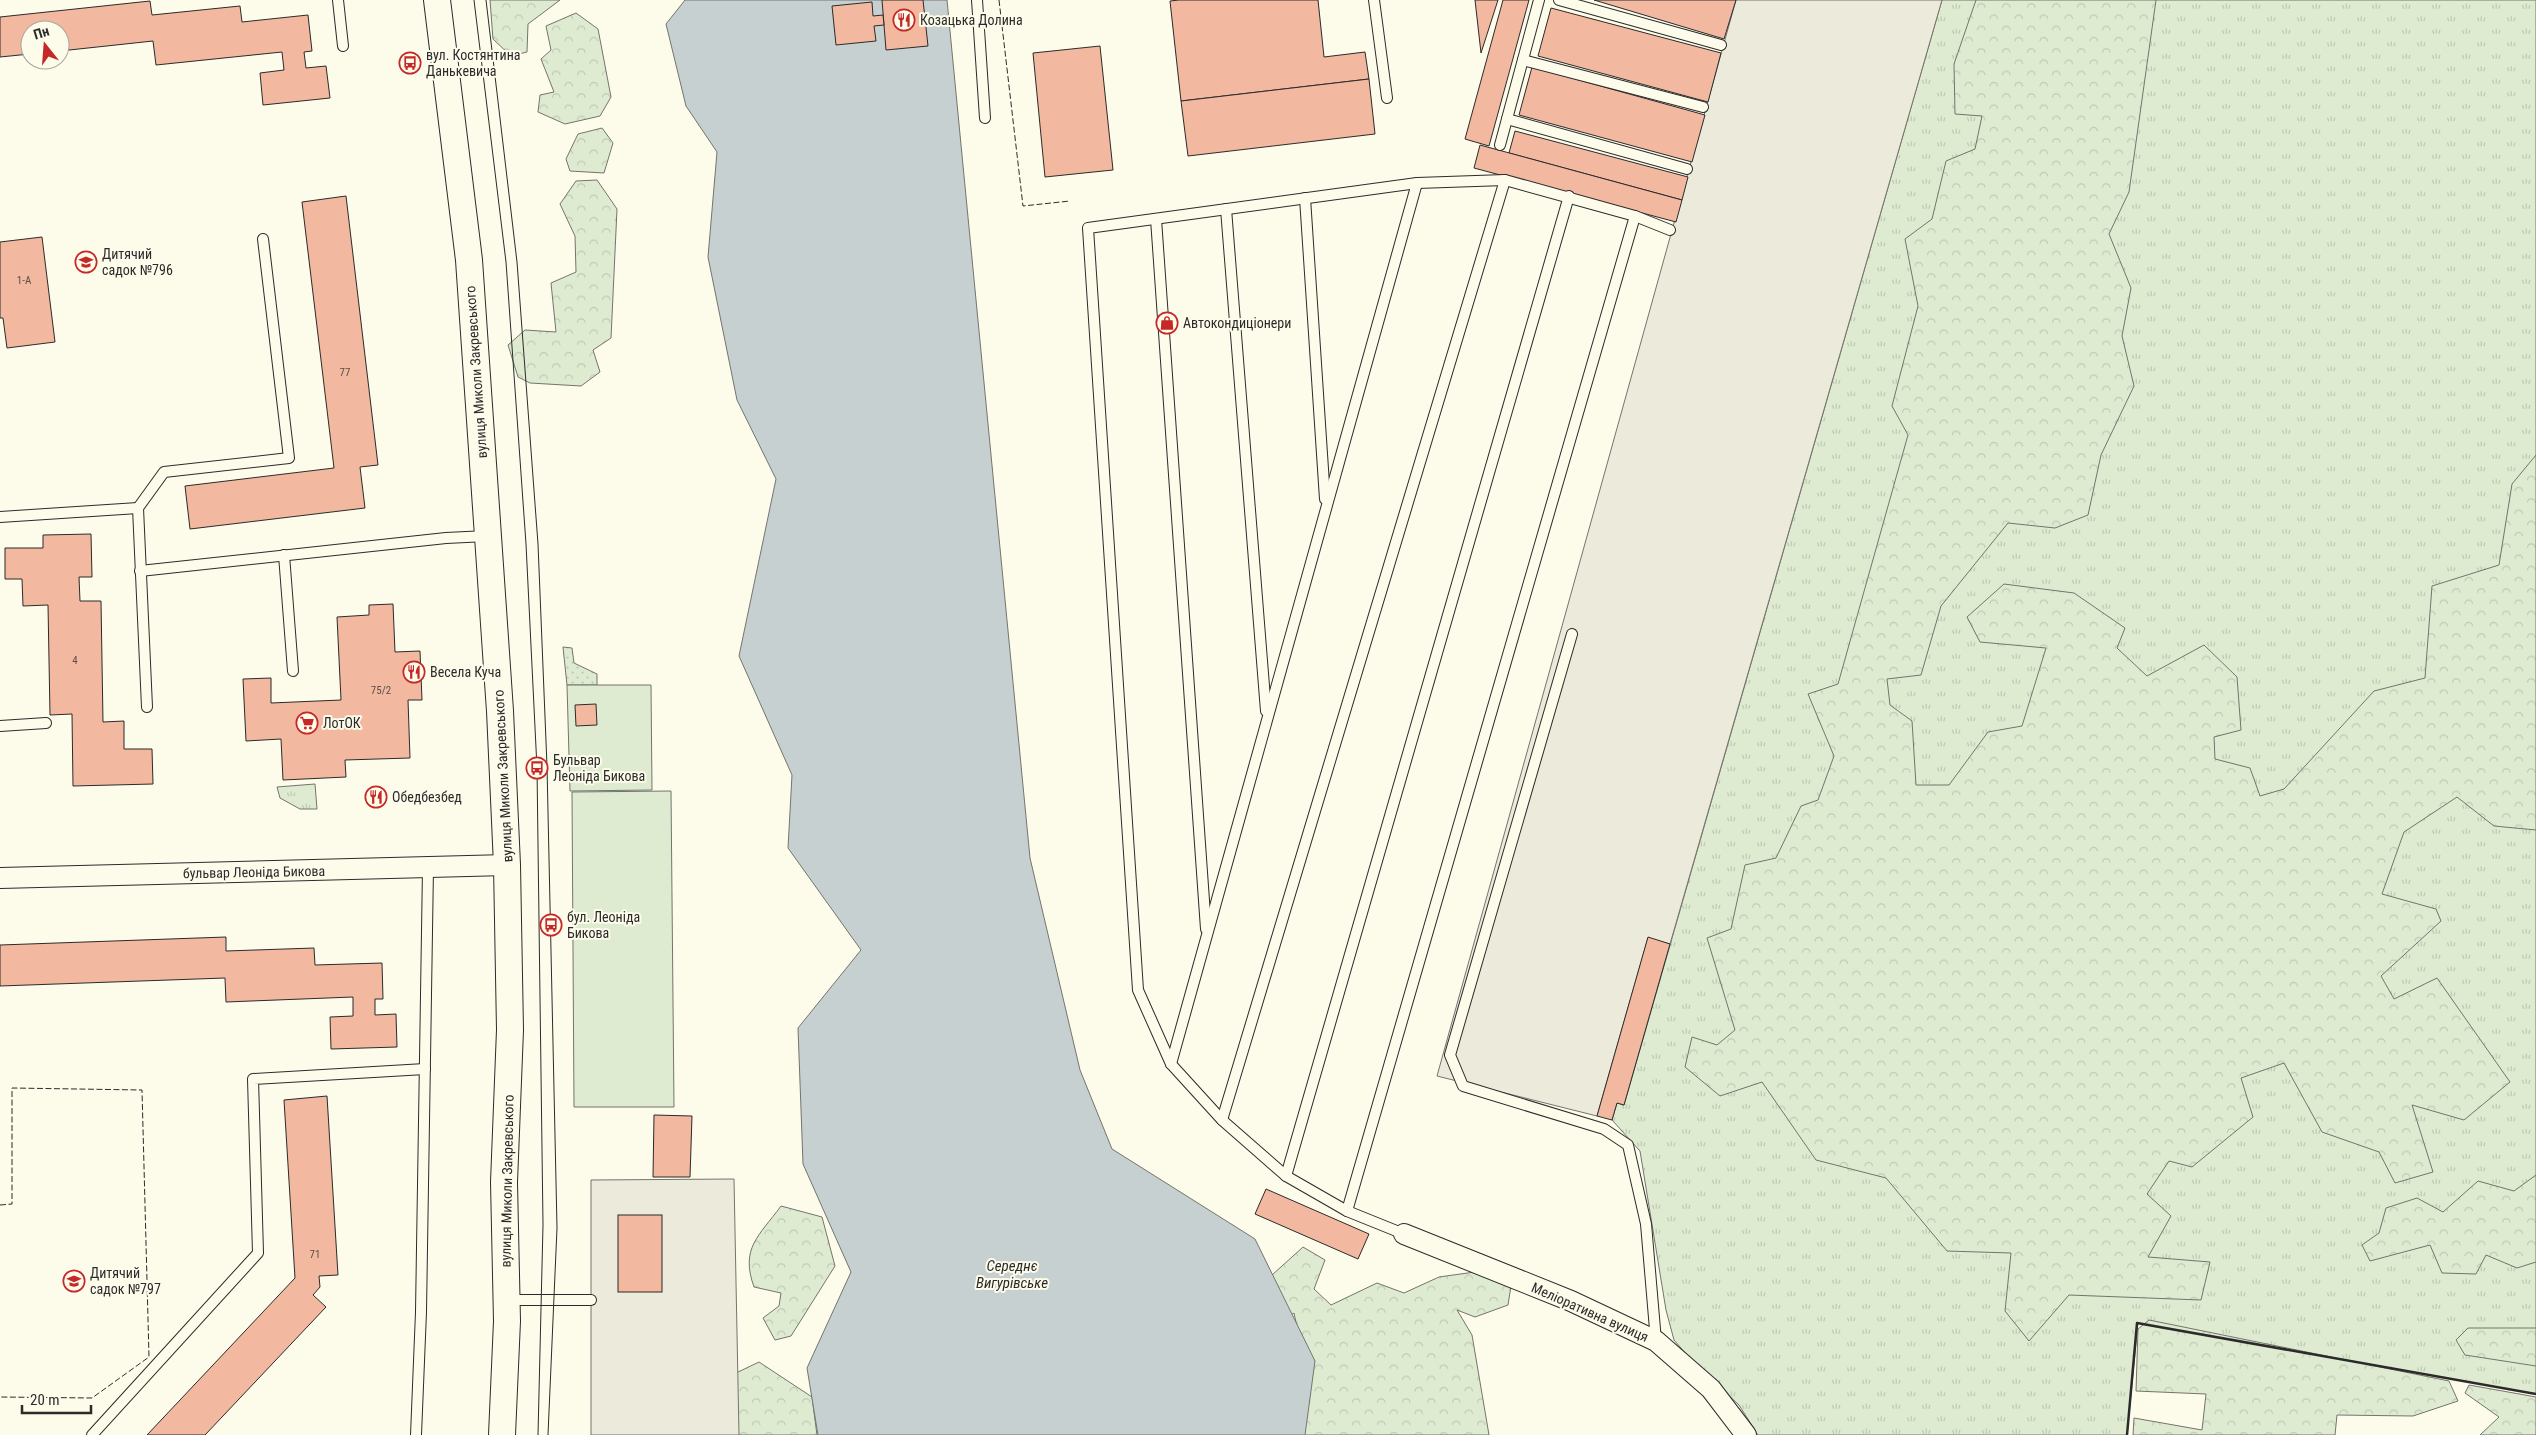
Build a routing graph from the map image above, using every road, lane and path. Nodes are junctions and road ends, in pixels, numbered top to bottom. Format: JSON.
{"nodes":[{"id":1,"x":338,"y":0,"type":"edge"},
{"id":2,"x":437,"y":0,"type":"edge"},
{"id":3,"x":977,"y":0,"type":"edge"},
{"id":4,"x":1374,"y":0,"type":"edge"},
{"id":5,"x":1538,"y":0,"type":"edge"},
{"id":6,"x":1559,"y":0,"type":"edge"},
{"id":7,"x":1721,"y":45,"type":"dead end"},
{"id":8,"x":343,"y":46,"type":"dead end"},
{"id":9,"x":1523,"y":60,"type":"junction"},
{"id":10,"x":1387,"y":98,"type":"dead end"},
{"id":11,"x":1703,"y":107,"type":"dead end"},
{"id":12,"x":985,"y":118,"type":"dead end"},
{"id":13,"x":1507,"y":119,"type":"junction"},
{"id":14,"x":1500,"y":145,"type":"dead end"},
{"id":15,"x":1687,"y":169,"type":"dead end"},
{"id":16,"x":1505,"y":180,"type":"junction"},
{"id":17,"x":1417,"y":183,"type":"junction"},
{"id":18,"x":1569,"y":196,"type":"junction"},
{"id":19,"x":1305,"y":198,"type":"junction"},
{"id":20,"x":1226,"y":209,"type":"junction"},
{"id":21,"x":1634,"y":216,"type":"junction"},
{"id":22,"x":1156,"y":219,"type":"junction"},
{"id":23,"x":1670,"y":230,"type":"dead end"},
{"id":24,"x":263,"y":239,"type":"dead end"},
{"id":25,"x":138,"y":508,"type":"junction"},
{"id":26,"x":1326,"y":508,"type":"junction"},
{"id":27,"x":0,"y":517,"type":"edge"},
{"id":28,"x":487,"y":536,"type":"junction"},
{"id":29,"x":284,"y":556,"type":"junction"},
{"id":30,"x":140,"y":571,"type":"junction"},
{"id":31,"x":1572,"y":634,"type":"dead end"},
{"id":32,"x":292,"y":672,"type":"dead end"},
{"id":33,"x":147,"y":707,"type":"dead end"},
{"id":34,"x":1267,"y":719,"type":"junction"},
{"id":35,"x":46,"y":723,"type":"dead end"},
{"id":36,"x":0,"y":726,"type":"edge"},
{"id":37,"x":507,"y":865,"type":"junction"},
{"id":38,"x":428,"y":868,"type":"junction"},
{"id":39,"x":0,"y":878,"type":"edge"},
{"id":40,"x":1206,"y":937,"type":"junction"},
{"id":41,"x":1170,"y":1064,"type":"junction"},
{"id":42,"x":424,"y":1069,"type":"junction"},
{"id":43,"x":1222,"y":1120,"type":"junction"},
{"id":44,"x":1286,"y":1176,"type":"junction"},
{"id":45,"x":1347,"y":1211,"type":"junction"},
{"id":46,"x":1404,"y":1234,"type":"joint"},
{"id":47,"x":506,"y":1300,"type":"junction"},
{"id":48,"x":591,"y":1300,"type":"dead end"},
{"id":49,"x":1656,"y":1342,"type":"junction"},
{"id":50,"x":92,"y":1435,"type":"edge"},
{"id":51,"x":416,"y":1435,"type":"edge"},
{"id":52,"x":502,"y":1435,"type":"edge"},
{"id":53,"x":1746,"y":1435,"type":"edge"}],
"edges":[{"from":1,"to":8,"type":"lane"},
{"from":2,"to":28,"type":"street","name":"вулиця Миколи Закревського"},
{"from":3,"to":12,"type":"lane"},
{"from":4,"to":10,"type":"lane"},
{"from":5,"to":9,"type":"lane"},
{"from":6,"to":7,"type":"lane"},
{"from":9,"to":11,"type":"lane"},
{"from":9,"to":13,"type":"lane"},
{"from":13,"to":14,"type":"lane"},
{"from":13,"to":15,"type":"lane"},
{"from":16,"to":17,"type":"lane"},
{"from":16,"to":18,"type":"lane"},
{"from":16,"to":43,"type":"lane"},
{"from":17,"to":19,"type":"lane"},
{"from":17,"to":26,"type":"lane"},
{"from":18,"to":21,"type":"lane"},
{"from":18,"to":44,"type":"lane"},
{"from":19,"to":20,"type":"lane"},
{"from":19,"to":26,"type":"lane"},
{"from":20,"to":22,"type":"lane"},
{"from":20,"to":34,"type":"lane"},
{"from":21,"to":23,"type":"lane"},
{"from":21,"to":45,"type":"lane"},
{"from":22,"to":40,"type":"lane"},
{"from":22,"to":41,"type":"lane"},
{"from":24,"to":25,"type":"lane"},
{"from":25,"to":27,"type":"lane"},
{"from":25,"to":30,"type":"lane"},
{"from":26,"to":34,"type":"lane"},
{"from":28,"to":29,"type":"lane"},
{"from":28,"to":37,"type":"street","name":"вулиця Миколи Закревського"},
{"from":29,"to":30,"type":"lane"},
{"from":29,"to":32,"type":"lane"},
{"from":30,"to":33,"type":"lane"},
{"from":31,"to":49,"type":"lane"},
{"from":34,"to":40,"type":"lane"},
{"from":35,"to":36,"type":"lane"},
{"from":37,"to":38,"type":"street","name":"бульвар Леоніда Бикова"},
{"from":37,"to":47,"type":"street","name":"вулиця Миколи Закревського"},
{"from":38,"to":39,"type":"street","name":"бульвар Леоніда Бикова"},
{"from":38,"to":42,"type":"lane"},
{"from":40,"to":41,"type":"lane"},
{"from":41,"to":43,"type":"lane"},
{"from":42,"to":50,"type":"lane"},
{"from":42,"to":51,"type":"lane"},
{"from":43,"to":44,"type":"lane"},
{"from":44,"to":45,"type":"lane"},
{"from":45,"to":46,"type":"lane"},
{"from":46,"to":49,"type":"street","name":"Меліоративна вулиця"},
{"from":47,"to":48,"type":"lane"},
{"from":47,"to":52,"type":"street","name":"вулиця Миколи Закревського"},
{"from":49,"to":53,"type":"street","name":"Меліоративна вулиця"}]}
